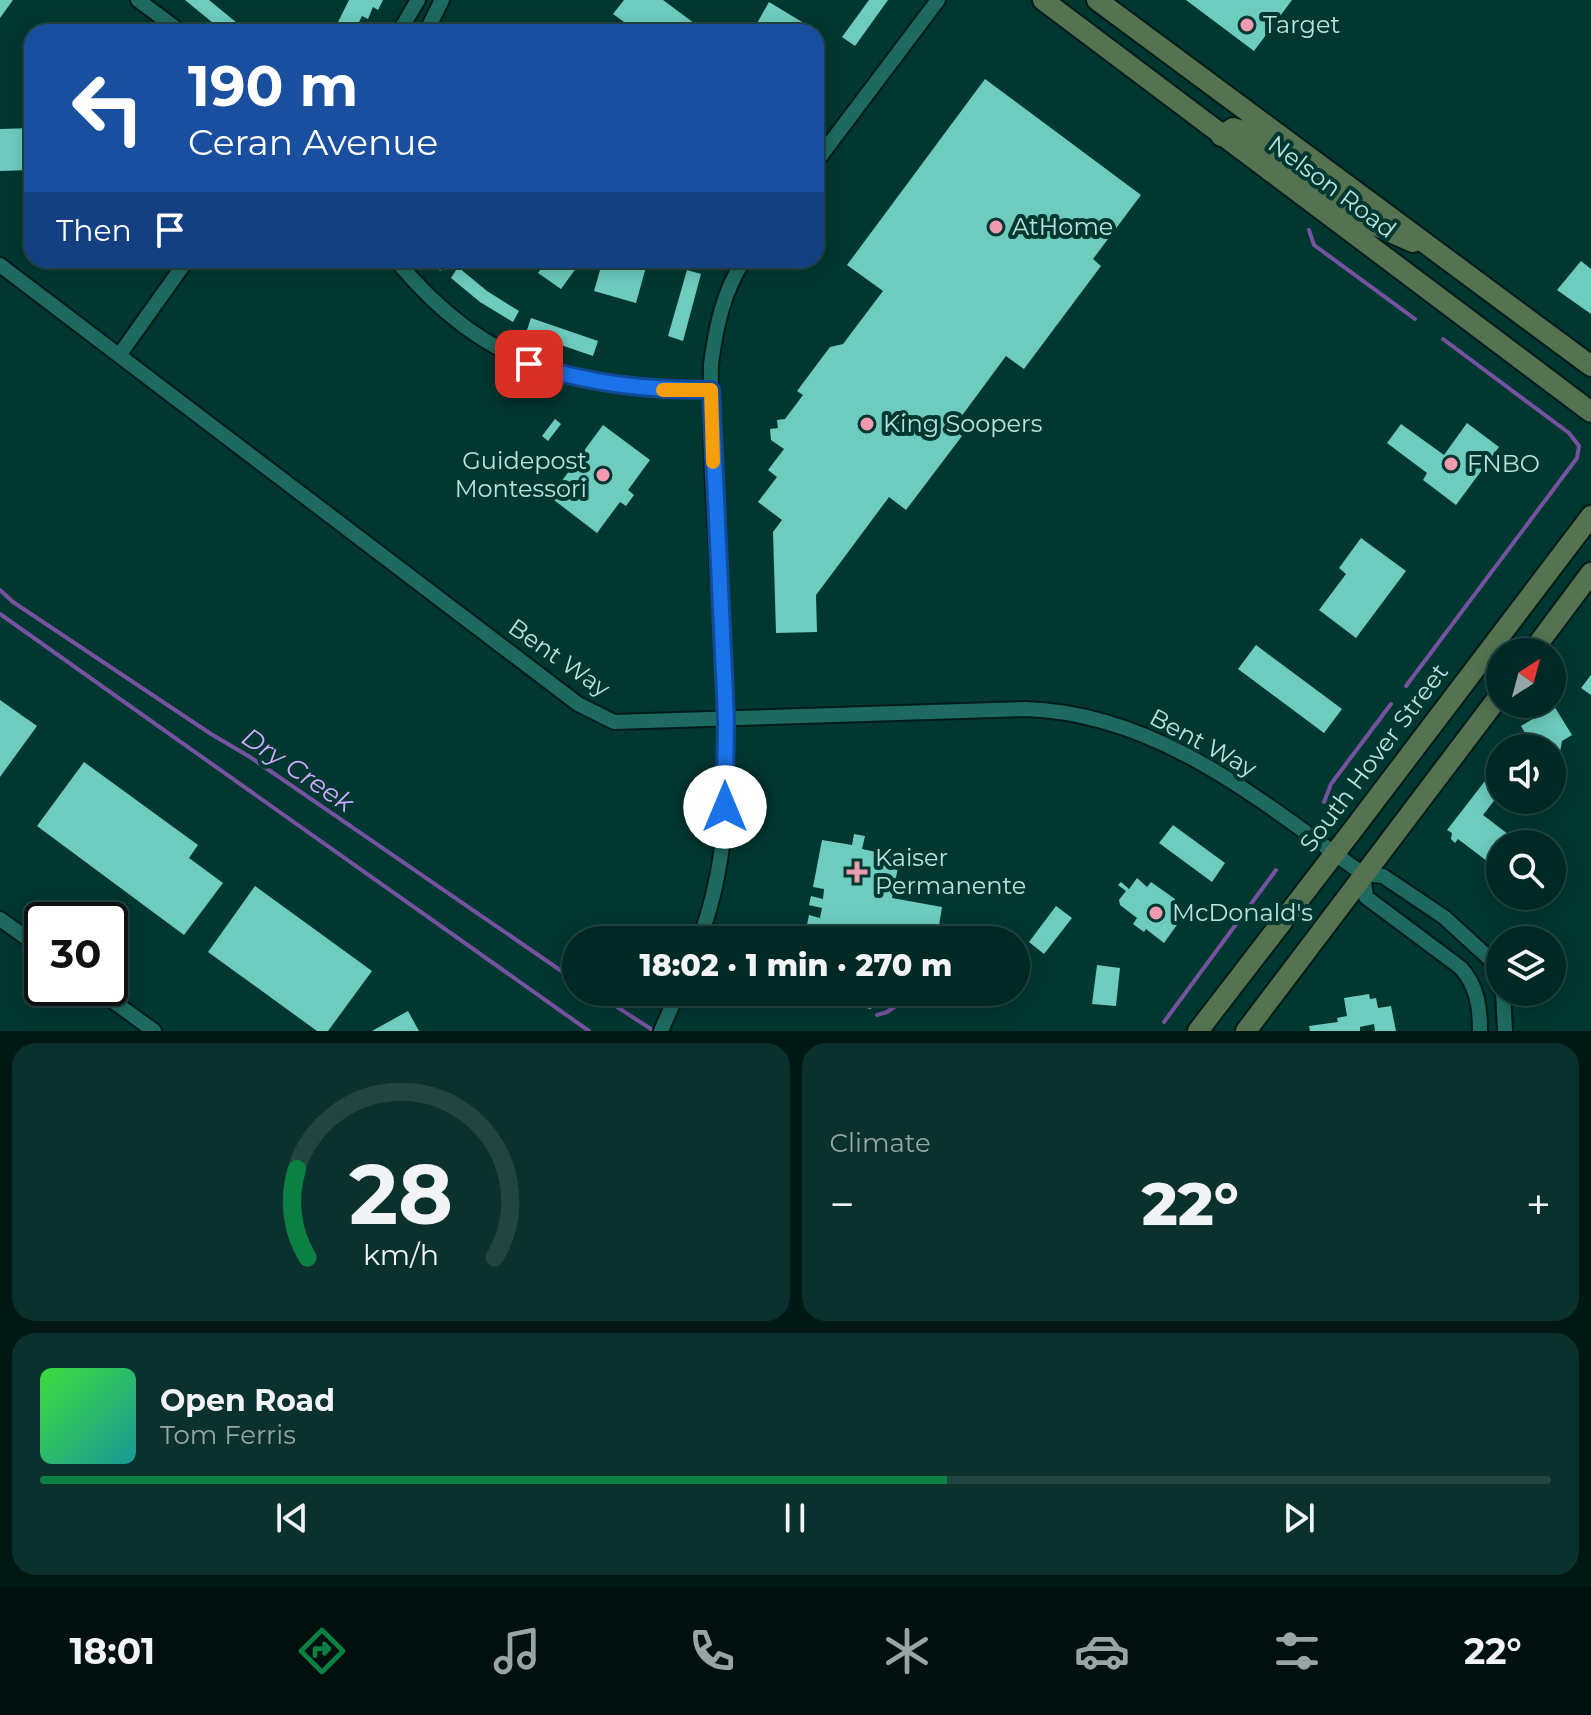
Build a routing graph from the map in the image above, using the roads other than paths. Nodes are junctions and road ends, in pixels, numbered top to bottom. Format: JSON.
{"nodes":[{"id":1,"x":138,"y":0,"type":"edge"},
{"id":2,"x":418,"y":0,"type":"edge"},
{"id":3,"x":442,"y":0,"type":"edge"},
{"id":4,"x":938,"y":0,"type":"edge"},
{"id":5,"x":1043,"y":0,"type":"edge"},
{"id":6,"x":1097,"y":0,"type":"edge"},
{"id":7,"x":170,"y":24,"type":"edge"},
{"id":8,"x":404,"y":24,"type":"edge"},
{"id":9,"x":430,"y":24,"type":"edge"},
{"id":10,"x":1221,"y":136,"type":"junction"},
{"id":11,"x":824,"y":151,"type":"edge"},
{"id":12,"x":1432,"y":248,"type":"junction"},
{"id":13,"x":0,"y":265,"type":"edge"},
{"id":14,"x":181,"y":268,"type":"edge"},
{"id":15,"x":403,"y":268,"type":"edge"},
{"id":16,"x":739,"y":268,"type":"edge"},
{"id":17,"x":120,"y":354,"type":"junction"},
{"id":18,"x":1591,"y":366,"type":"edge"},
{"id":19,"x":711,"y":390,"type":"junction"},
{"id":20,"x":1591,"y":412,"type":"edge"},
{"id":21,"x":1591,"y":516,"type":"edge"},
{"id":22,"x":1591,"y":573,"type":"edge"},
{"id":23,"x":1542,"y":638,"type":"edge"},
{"id":24,"x":1486,"y":713,"type":"edge"},
{"id":25,"x":726,"y":718,"type":"junction"},
{"id":26,"x":1335,"y":854,"type":"junction"},
{"id":27,"x":1363,"y":874,"type":"junction"},
{"id":28,"x":0,"y":919,"type":"edge"},
{"id":29,"x":704,"y":926,"type":"edge"},
{"id":30,"x":24,"y":936,"type":"edge"},
{"id":31,"x":1486,"y":955,"type":"edge"},
{"id":32,"x":120,"y":1006,"type":"edge"},
{"id":33,"x":672,"y":1006,"type":"edge"},
{"id":34,"x":1504,"y":1006,"type":"edge"},
{"id":35,"x":663,"y":1027,"type":"edge"},
{"id":36,"x":154,"y":1031,"type":"edge"},
{"id":37,"x":1198,"y":1031,"type":"edge"},
{"id":38,"x":1246,"y":1031,"type":"edge"},
{"id":39,"x":1480,"y":1031,"type":"edge"},
{"id":40,"x":1505,"y":1031,"type":"edge"}],
"edges":[{"from":1,"to":7,"type":"street"},
{"from":2,"to":8,"type":"street"},
{"from":3,"to":9,"type":"street"},
{"from":4,"to":11,"type":"street"},
{"from":5,"to":10,"type":"main road","name":"Nelson Road"},
{"from":6,"to":12,"type":"main road","name":"Nelson Road"},
{"from":10,"to":12,"type":"main road"},
{"from":10,"to":20,"type":"main road","name":"Nelson Road"},
{"from":12,"to":18,"type":"main road","name":"Nelson Road"},
{"from":13,"to":17,"type":"street","name":"Bent Way"},
{"from":14,"to":17,"type":"street"},
{"from":15,"to":19,"type":"street"},
{"from":16,"to":19,"type":"street"},
{"from":17,"to":25,"type":"street","name":"Bent Way"},
{"from":19,"to":25,"type":"street"},
{"from":21,"to":26,"type":"main road","name":"South Hover Street"},
{"from":22,"to":23,"type":"main road"},
{"from":24,"to":27,"type":"main road"},
{"from":25,"to":26,"type":"street","name":"Bent Way"},
{"from":25,"to":29,"type":"street"},
{"from":26,"to":27,"type":"street","name":"Bent Way"},
{"from":26,"to":37,"type":"main road","name":"South Hover Street"},
{"from":27,"to":31,"type":"street","name":"Bent Way"},
{"from":27,"to":38,"type":"main road"},
{"from":27,"to":39,"type":"street","name":"Bent Way"},
{"from":28,"to":30,"type":"street"},
{"from":32,"to":36,"type":"street"},
{"from":33,"to":35,"type":"street"},
{"from":34,"to":40,"type":"street"}]}
